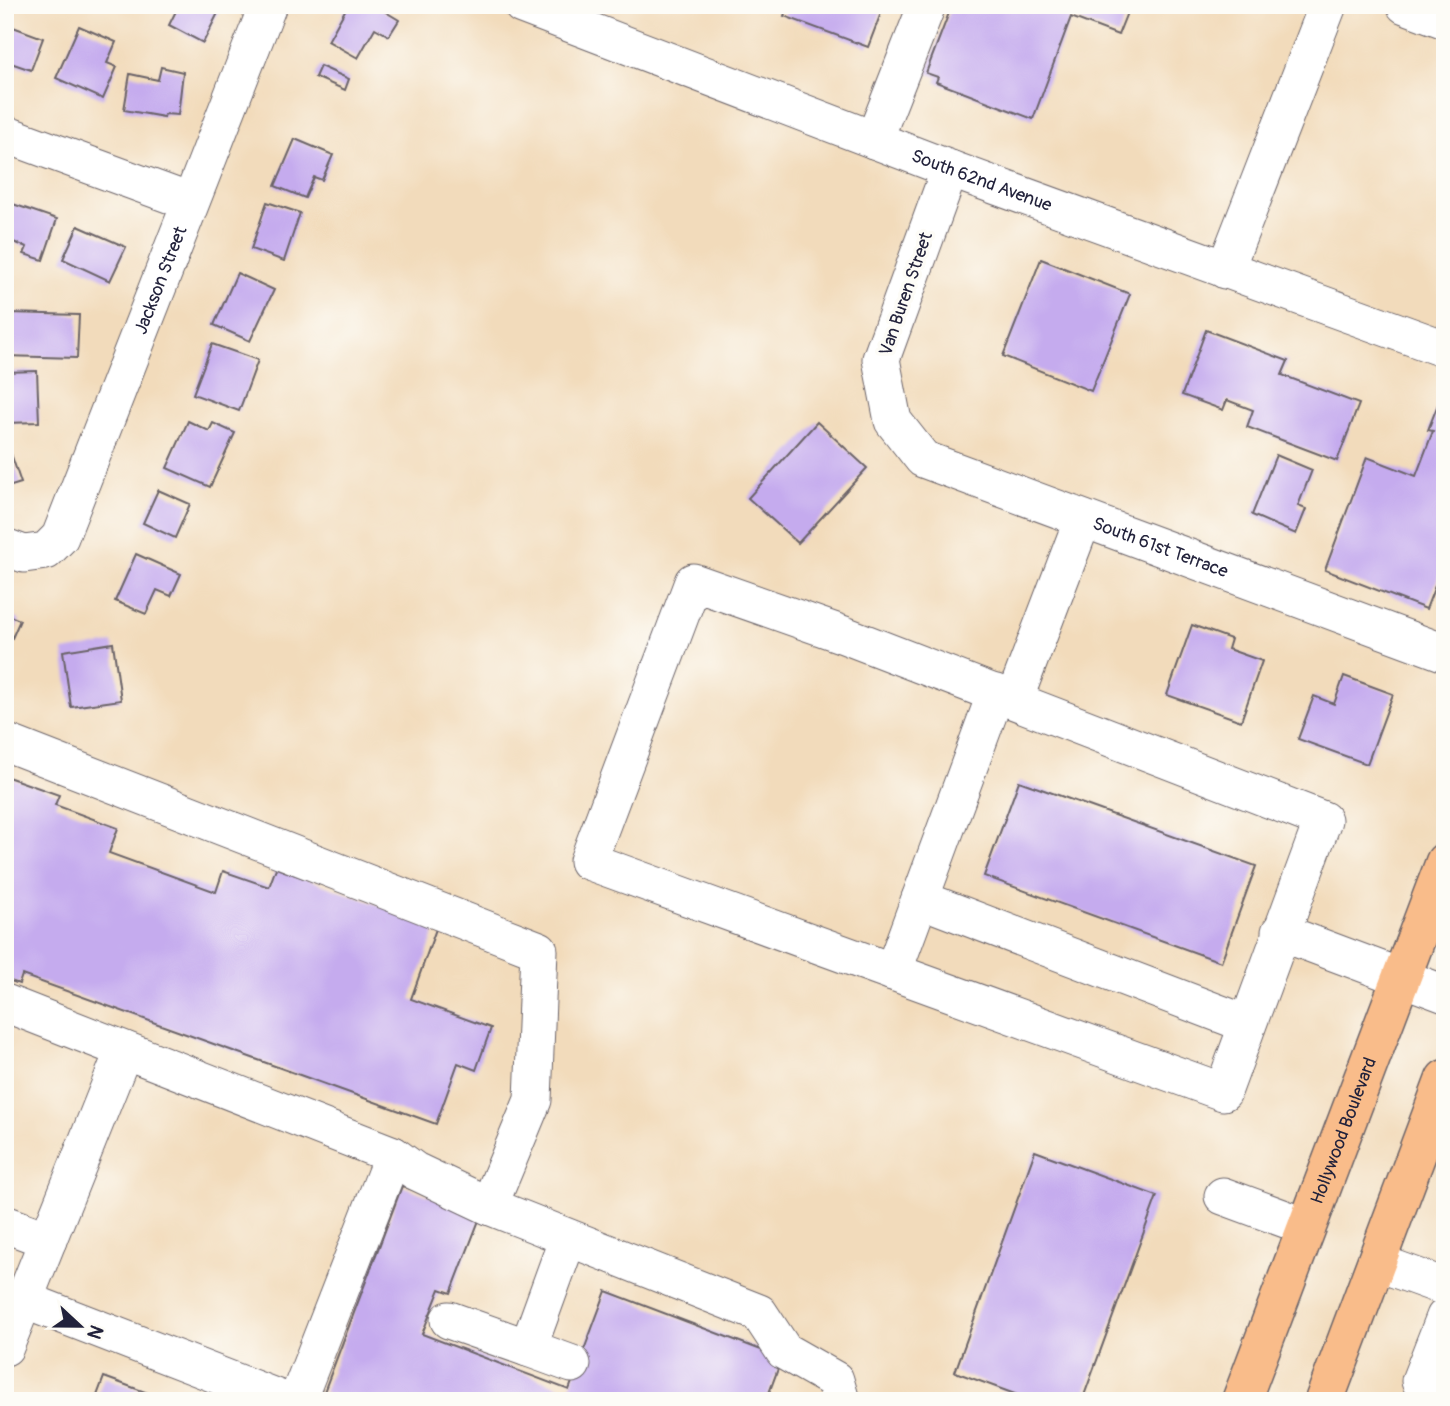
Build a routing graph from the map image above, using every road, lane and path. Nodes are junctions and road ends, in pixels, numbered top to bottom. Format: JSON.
{"nodes":[{"id":1,"x":268,"y":5,"type":"edge"},
{"id":2,"x":522,"y":5,"type":"edge"},
{"id":3,"x":927,"y":5,"type":"edge"},
{"id":4,"x":1328,"y":5,"type":"edge"},
{"id":5,"x":1405,"y":5,"type":"edge"},
{"id":6,"x":1445,"y":20,"type":"edge"},
{"id":7,"x":5,"y":134,"type":"edge"},
{"id":8,"x":874,"y":140,"type":"junction"},
{"id":9,"x":950,"y":169,"type":"junction"},
{"id":10,"x":190,"y":202,"type":"junction"},
{"id":11,"x":1225,"y":270,"type":"junction"},
{"id":12,"x":1445,"y":349,"type":"edge"},
{"id":13,"x":893,"y":421,"type":"joint"},
{"id":14,"x":1083,"y":519,"type":"junction"},
{"id":15,"x":5,"y":547,"type":"edge"},
{"id":16,"x":1445,"y":653,"type":"edge"},
{"id":17,"x":1005,"y":697,"type":"junction"},
{"id":18,"x":5,"y":743,"type":"edge"},
{"id":19,"x":1445,"y":862,"type":"edge"},
{"id":20,"x":920,"y":899,"type":"junction"},
{"id":21,"x":1280,"y":932,"type":"junction"},
{"id":22,"x":893,"y":972,"type":"junction"},
{"id":23,"x":1401,"y":977,"type":"junction"},
{"id":24,"x":1445,"y":995,"type":"edge"},
{"id":25,"x":5,"y":1003,"type":"edge"},
{"id":26,"x":1247,"y":1024,"type":"junction"},
{"id":27,"x":124,"y":1050,"type":"junction"},
{"id":28,"x":1445,"y":1079,"type":"edge"},
{"id":29,"x":393,"y":1155,"type":"junction"},
{"id":30,"x":1223,"y":1196,"type":"dead end"},
{"id":31,"x":489,"y":1206,"type":"junction"},
{"id":32,"x":5,"y":1224,"type":"edge"},
{"id":33,"x":1307,"y":1227,"type":"junction"},
{"id":34,"x":568,"y":1238,"type":"junction"},
{"id":35,"x":48,"y":1240,"type":"junction"},
{"id":36,"x":1376,"y":1262,"type":"junction"},
{"id":37,"x":1445,"y":1287,"type":"edge"},
{"id":38,"x":24,"y":1300,"type":"junction"},
{"id":39,"x":1445,"y":1317,"type":"edge"},
{"id":40,"x":449,"y":1320,"type":"dead end"},
{"id":41,"x":5,"y":1347,"type":"edge"},
{"id":42,"x":528,"y":1348,"type":"junction"},
{"id":43,"x":572,"y":1364,"type":"dead end"},
{"id":44,"x":1445,"y":1389,"type":"edge"},
{"id":45,"x":263,"y":1397,"type":"edge"},
{"id":46,"x":297,"y":1401,"type":"edge"},
{"id":47,"x":841,"y":1401,"type":"edge"},
{"id":48,"x":1241,"y":1401,"type":"edge"},
{"id":49,"x":1324,"y":1401,"type":"edge"}],
"edges":[{"from":1,"to":10,"type":"street","name":"Jackson Street"},
{"from":2,"to":8,"type":"street","name":"South 62nd Avenue"},
{"from":3,"to":8,"type":"street"},
{"from":4,"to":11,"type":"street"},
{"from":5,"to":6,"type":"street"},
{"from":7,"to":10,"type":"street"},
{"from":8,"to":9,"type":"street","name":"South 62nd Avenue"},
{"from":9,"to":11,"type":"street","name":"South 62nd Avenue"},
{"from":9,"to":13,"type":"street","name":"Van Buren Street"},
{"from":10,"to":15,"type":"street","name":"Jackson Street"},
{"from":11,"to":12,"type":"street","name":"South 62nd Avenue"},
{"from":13,"to":14,"type":"street","name":"South 61st Terrace"},
{"from":14,"to":16,"type":"street","name":"South 61st Terrace"},
{"from":14,"to":17,"type":"street"},
{"from":17,"to":20,"type":"street"},
{"from":17,"to":21,"type":"street"},
{"from":17,"to":22,"type":"street"},
{"from":18,"to":31,"type":"street"},
{"from":19,"to":23,"type":"highway","name":"Hollywood Boulevard"},
{"from":20,"to":22,"type":"street"},
{"from":20,"to":26,"type":"street"},
{"from":21,"to":23,"type":"street"},
{"from":21,"to":26,"type":"street"},
{"from":22,"to":26,"type":"street"},
{"from":23,"to":24,"type":"street"},
{"from":23,"to":33,"type":"highway","name":"Hollywood Boulevard"},
{"from":25,"to":27,"type":"street"},
{"from":27,"to":29,"type":"street"},
{"from":27,"to":35,"type":"street"},
{"from":28,"to":36,"type":"highway"},
{"from":29,"to":31,"type":"street"},
{"from":29,"to":46,"type":"street"},
{"from":30,"to":33,"type":"street"},
{"from":31,"to":34,"type":"street"},
{"from":32,"to":35,"type":"street"},
{"from":33,"to":48,"type":"highway","name":"Hollywood Boulevard"},
{"from":34,"to":42,"type":"street"},
{"from":34,"to":47,"type":"street"},
{"from":35,"to":38,"type":"street"},
{"from":36,"to":37,"type":"street"},
{"from":36,"to":49,"type":"highway"},
{"from":38,"to":41,"type":"street"},
{"from":38,"to":45,"type":"street"},
{"from":39,"to":44,"type":"street"},
{"from":40,"to":42,"type":"street"},
{"from":42,"to":43,"type":"street"}]}
